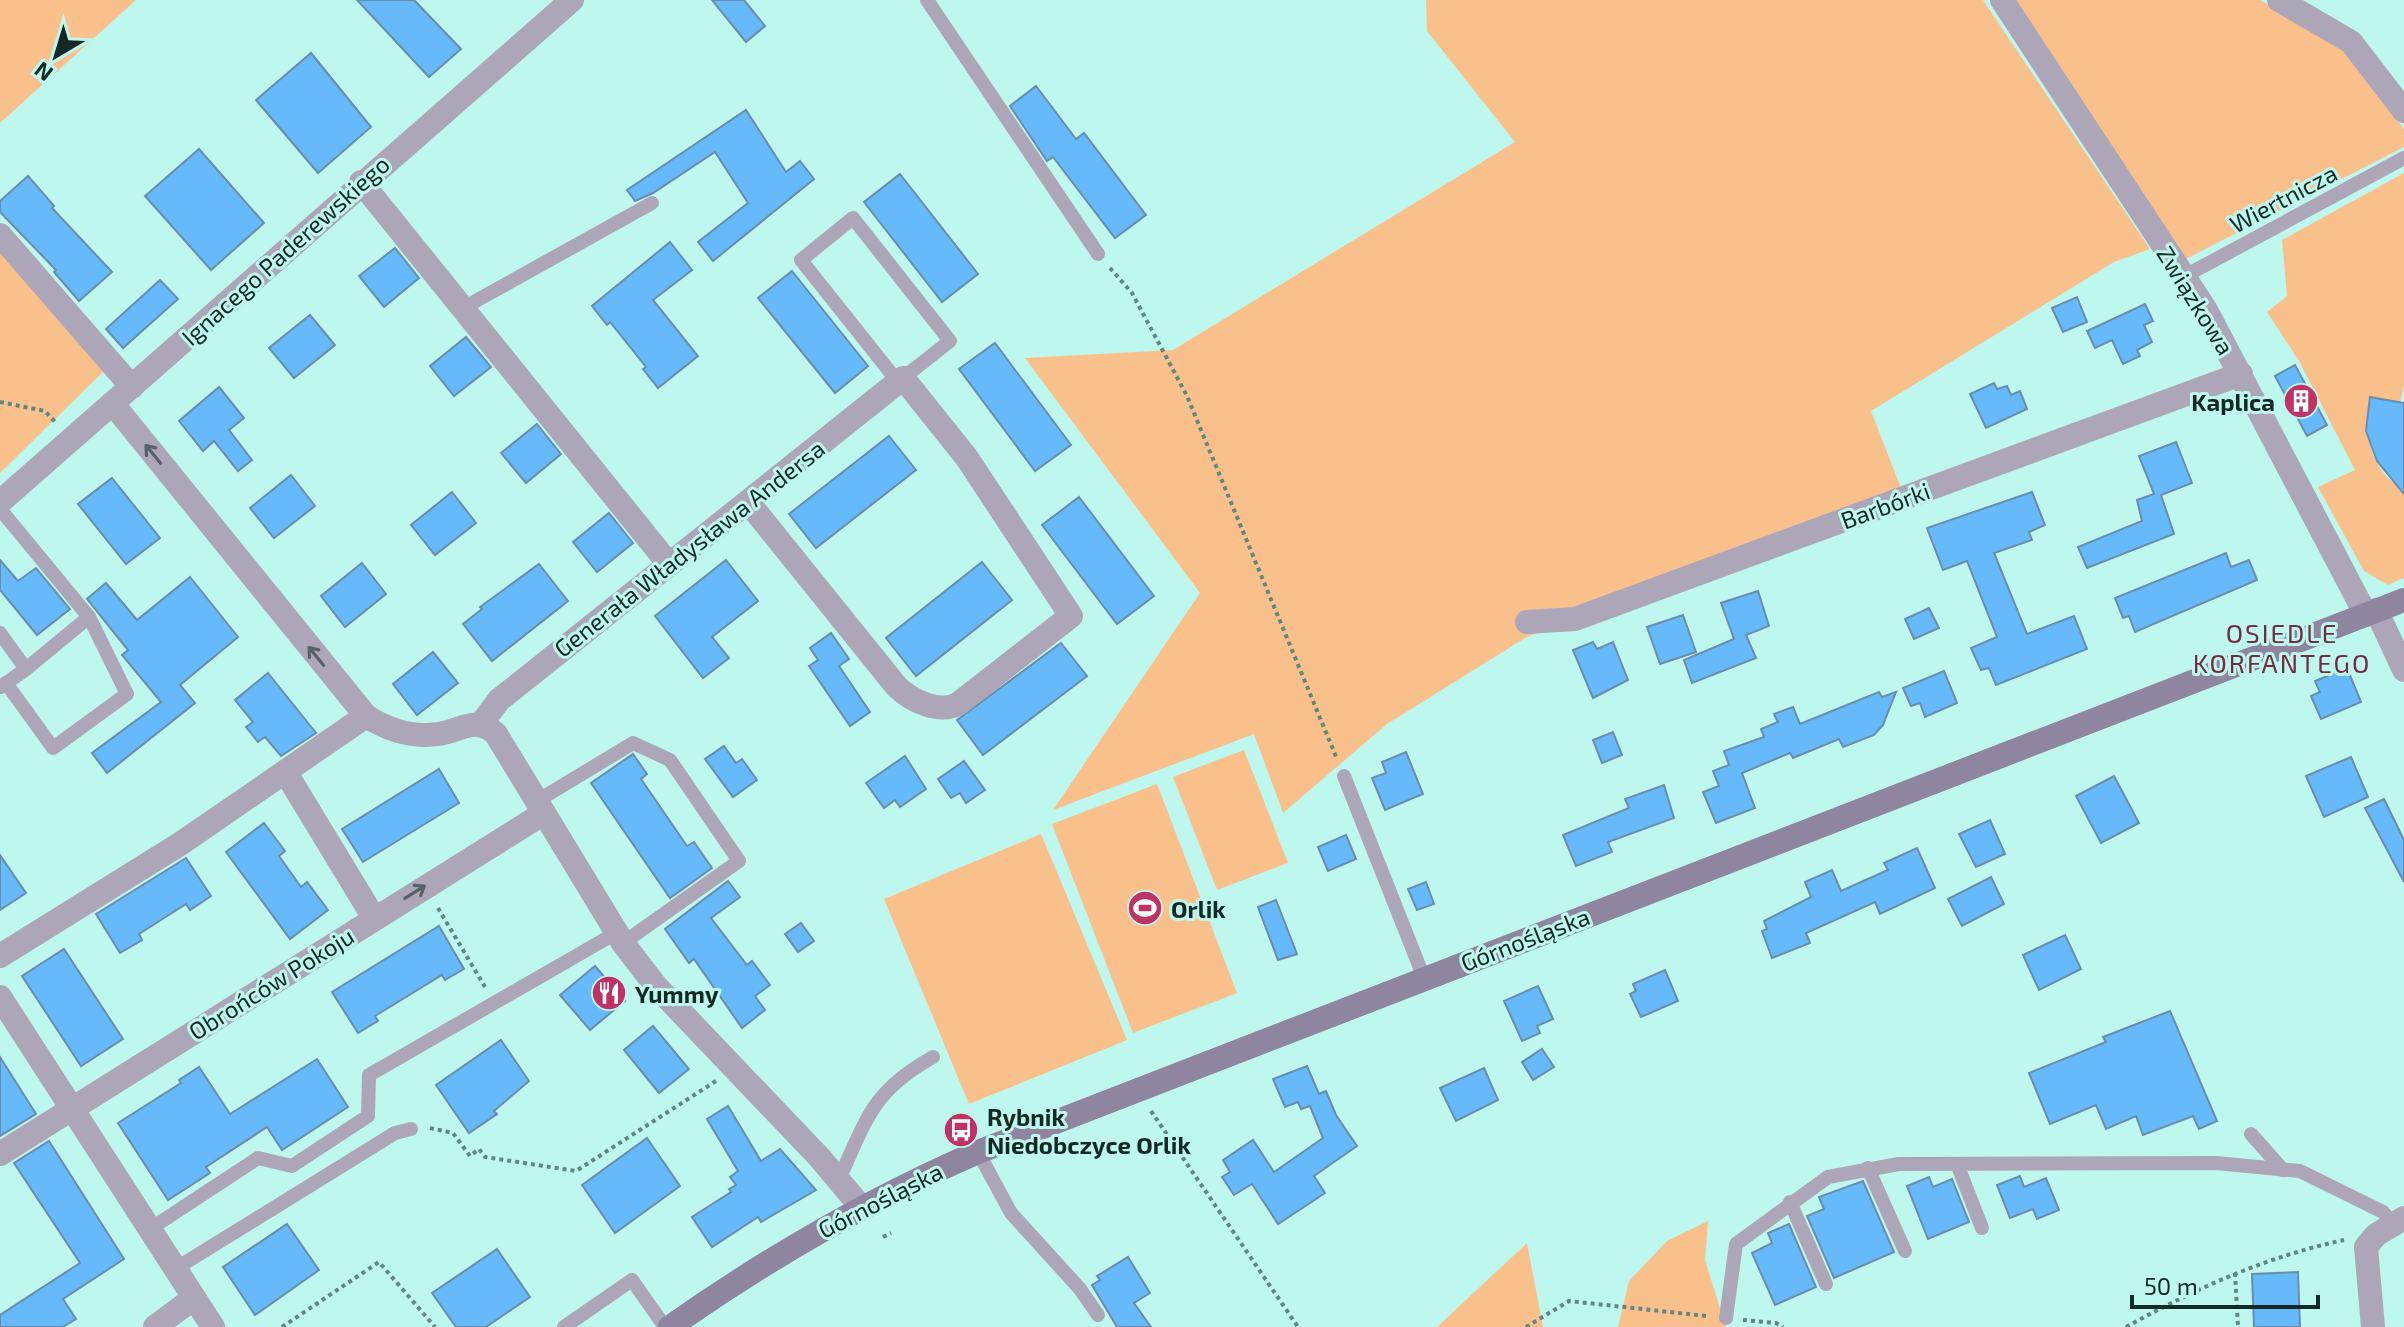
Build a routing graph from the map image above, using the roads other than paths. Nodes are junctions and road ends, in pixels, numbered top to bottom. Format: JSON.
{"nodes":[{"id":1,"x":572,"y":0,"type":"edge"},
{"id":2,"x":927,"y":0,"type":"edge"},
{"id":3,"x":2002,"y":0,"type":"edge"},
{"id":4,"x":2279,"y":0,"type":"edge"},
{"id":5,"x":2404,"y":111,"type":"edge"},
{"id":6,"x":2404,"y":158,"type":"edge"},
{"id":7,"x":361,"y":182,"type":"junction"},
{"id":8,"x":652,"y":203,"type":"dead end"},
{"id":9,"x":0,"y":235,"type":"edge"},
{"id":10,"x":1098,"y":254,"type":"road end"},
{"id":11,"x":2183,"y":277,"type":"junction"},
{"id":12,"x":463,"y":308,"type":"junction"},
{"id":13,"x":2241,"y":374,"type":"junction"},
{"id":14,"x":900,"y":380,"type":"junction"},
{"id":15,"x":132,"y":387,"type":"junction"},
{"id":16,"x":113,"y":404,"type":"junction"},
{"id":17,"x":0,"y":502,"type":"edge"},
{"id":18,"x":748,"y":502,"type":"junction"},
{"id":19,"x":0,"y":509,"type":"edge"},
{"id":20,"x":668,"y":563,"type":"junction"},
{"id":21,"x":2404,"y":600,"type":"edge"},
{"id":22,"x":2371,"y":613,"type":"junction"},
{"id":23,"x":89,"y":617,"type":"junction"},
{"id":24,"x":1527,"y":622,"type":"dead end"},
{"id":25,"x":0,"y":633,"type":"edge"},
{"id":26,"x":26,"y":669,"type":"junction"},
{"id":27,"x":2404,"y":670,"type":"edge"},
{"id":28,"x":3,"y":685,"type":"edge"},
{"id":29,"x":366,"y":716,"type":"junction"},
{"id":30,"x":481,"y":724,"type":"junction"},
{"id":31,"x":286,"y":773,"type":"junction"},
{"id":32,"x":1344,"y":776,"type":"road end"},
{"id":33,"x":541,"y":807,"type":"junction"},
{"id":34,"x":374,"y":918,"type":"junction"},
{"id":35,"x":619,"y":938,"type":"junction"},
{"id":36,"x":0,"y":956,"type":"edge"},
{"id":37,"x":1424,"y":978,"type":"junction"},
{"id":38,"x":0,"y":997,"type":"edge"},
{"id":39,"x":933,"y":1057,"type":"dead end"},
{"id":40,"x":71,"y":1107,"type":"junction"},
{"id":41,"x":411,"y":1129,"type":"road end"},
{"id":42,"x":2251,"y":1134,"type":"dead end"},
{"id":43,"x":978,"y":1152,"type":"junction"},
{"id":44,"x":0,"y":1154,"type":"edge"},
{"id":45,"x":1957,"y":1164,"type":"junction"},
{"id":46,"x":1868,"y":1168,"type":"junction"},
{"id":47,"x":2283,"y":1170,"type":"junction"},
{"id":48,"x":839,"y":1179,"type":"junction"},
{"id":49,"x":1790,"y":1202,"type":"junction"},
{"id":50,"x":861,"y":1207,"type":"junction"},
{"id":51,"x":2398,"y":1221,"type":"edge"},
{"id":52,"x":1982,"y":1228,"type":"dead end"},
{"id":53,"x":150,"y":1229,"type":"junction"},
{"id":54,"x":1905,"y":1251,"type":"dead end"},
{"id":55,"x":175,"y":1269,"type":"junction"},
{"id":56,"x":1826,"y":1284,"type":"dead end"},
{"id":57,"x":194,"y":1298,"type":"junction"},
{"id":58,"x":1098,"y":1315,"type":"dead end"},
{"id":59,"x":1726,"y":1318,"type":"road end"},
{"id":60,"x":681,"y":1324,"type":"edge"},
{"id":61,"x":155,"y":1327,"type":"edge"},
{"id":62,"x":213,"y":1327,"type":"edge"},
{"id":63,"x":564,"y":1327,"type":"edge"},
{"id":64,"x":2373,"y":1327,"type":"edge"}],
"edges":[{"from":1,"to":7,"type":"street","name":"Ignacego Paderewskiego"},
{"from":2,"to":10,"type":"lane"},
{"from":3,"to":11,"type":"street","name":"Związkowa"},
{"from":4,"to":5,"type":"street"},
{"from":6,"to":11,"type":"lane","name":"Wiertnicza"},
{"from":7,"to":12,"type":"street"},
{"from":7,"to":15,"type":"street","name":"Ignacego Paderewskiego"},
{"from":8,"to":12,"type":"lane"},
{"from":9,"to":15,"type":"street"},
{"from":11,"to":13,"type":"street","name":"Związkowa"},
{"from":12,"to":20,"type":"street"},
{"from":13,"to":22,"type":"street","name":"Związkowa"},
{"from":13,"to":24,"type":"street","name":"Barbórki"},
{"from":14,"to":14,"type":"lane"},
{"from":14,"to":18,"type":"street","name":"Generała Władysława Andersa"},
{"from":14,"to":18,"type":"street"},
{"from":15,"to":16,"type":"street","name":"Ignacego Paderewskiego"},
{"from":16,"to":17,"type":"street","name":"Ignacego Paderewskiego"},
{"from":29,"to":16,"type":"street","one_way":true},
{"from":18,"to":20,"type":"street","name":"Generała Władysława Andersa"},
{"from":19,"to":23,"type":"lane"},
{"from":20,"to":30,"type":"street","name":"Generała Władysława Andersa"},
{"from":21,"to":22,"type":"street","name":"Górnośląska"},
{"from":22,"to":27,"type":"street","name":"Związkowa"},
{"from":22,"to":37,"type":"street","name":"Górnośląska"},
{"from":23,"to":26,"type":"lane"},
{"from":23,"to":28,"type":"lane"},
{"from":25,"to":26,"type":"lane"},
{"from":26,"to":28,"type":"lane"},
{"from":29,"to":30,"type":"street"},
{"from":29,"to":31,"type":"street"},
{"from":30,"to":33,"type":"street"},
{"from":31,"to":34,"type":"street"},
{"from":31,"to":36,"type":"street"},
{"from":32,"to":37,"type":"lane"},
{"from":34,"to":33,"type":"street","name":"Obrońców Pokoju","one_way":true},
{"from":33,"to":35,"type":"street"},
{"from":33,"to":35,"type":"lane"},
{"from":34,"to":40,"type":"street","name":"Obrońców Pokoju"},
{"from":35,"to":48,"type":"street"},
{"from":35,"to":53,"type":"lane"},
{"from":37,"to":43,"type":"street","name":"Górnośląska"},
{"from":38,"to":40,"type":"street"},
{"from":39,"to":48,"type":"lane"},
{"from":40,"to":44,"type":"street","name":"Obrońców Pokoju"},
{"from":40,"to":53,"type":"street"},
{"from":41,"to":55,"type":"lane"},
{"from":42,"to":47,"type":"lane"},
{"from":43,"to":50,"type":"street","name":"Górnośląska"},
{"from":43,"to":58,"type":"lane"},
{"from":45,"to":46,"type":"lane"},
{"from":45,"to":47,"type":"lane"},
{"from":45,"to":52,"type":"lane"},
{"from":46,"to":49,"type":"lane"},
{"from":46,"to":54,"type":"lane"},
{"from":47,"to":51,"type":"lane"},
{"from":48,"to":50,"type":"street"},
{"from":49,"to":56,"type":"lane"},
{"from":49,"to":59,"type":"lane"},
{"from":50,"to":60,"type":"street","name":"Górnośląska"},
{"from":51,"to":64,"type":"street"},
{"from":53,"to":55,"type":"street"},
{"from":55,"to":57,"type":"street"},
{"from":57,"to":61,"type":"street"},
{"from":57,"to":62,"type":"street"},
{"from":60,"to":63,"type":"lane"}]}
